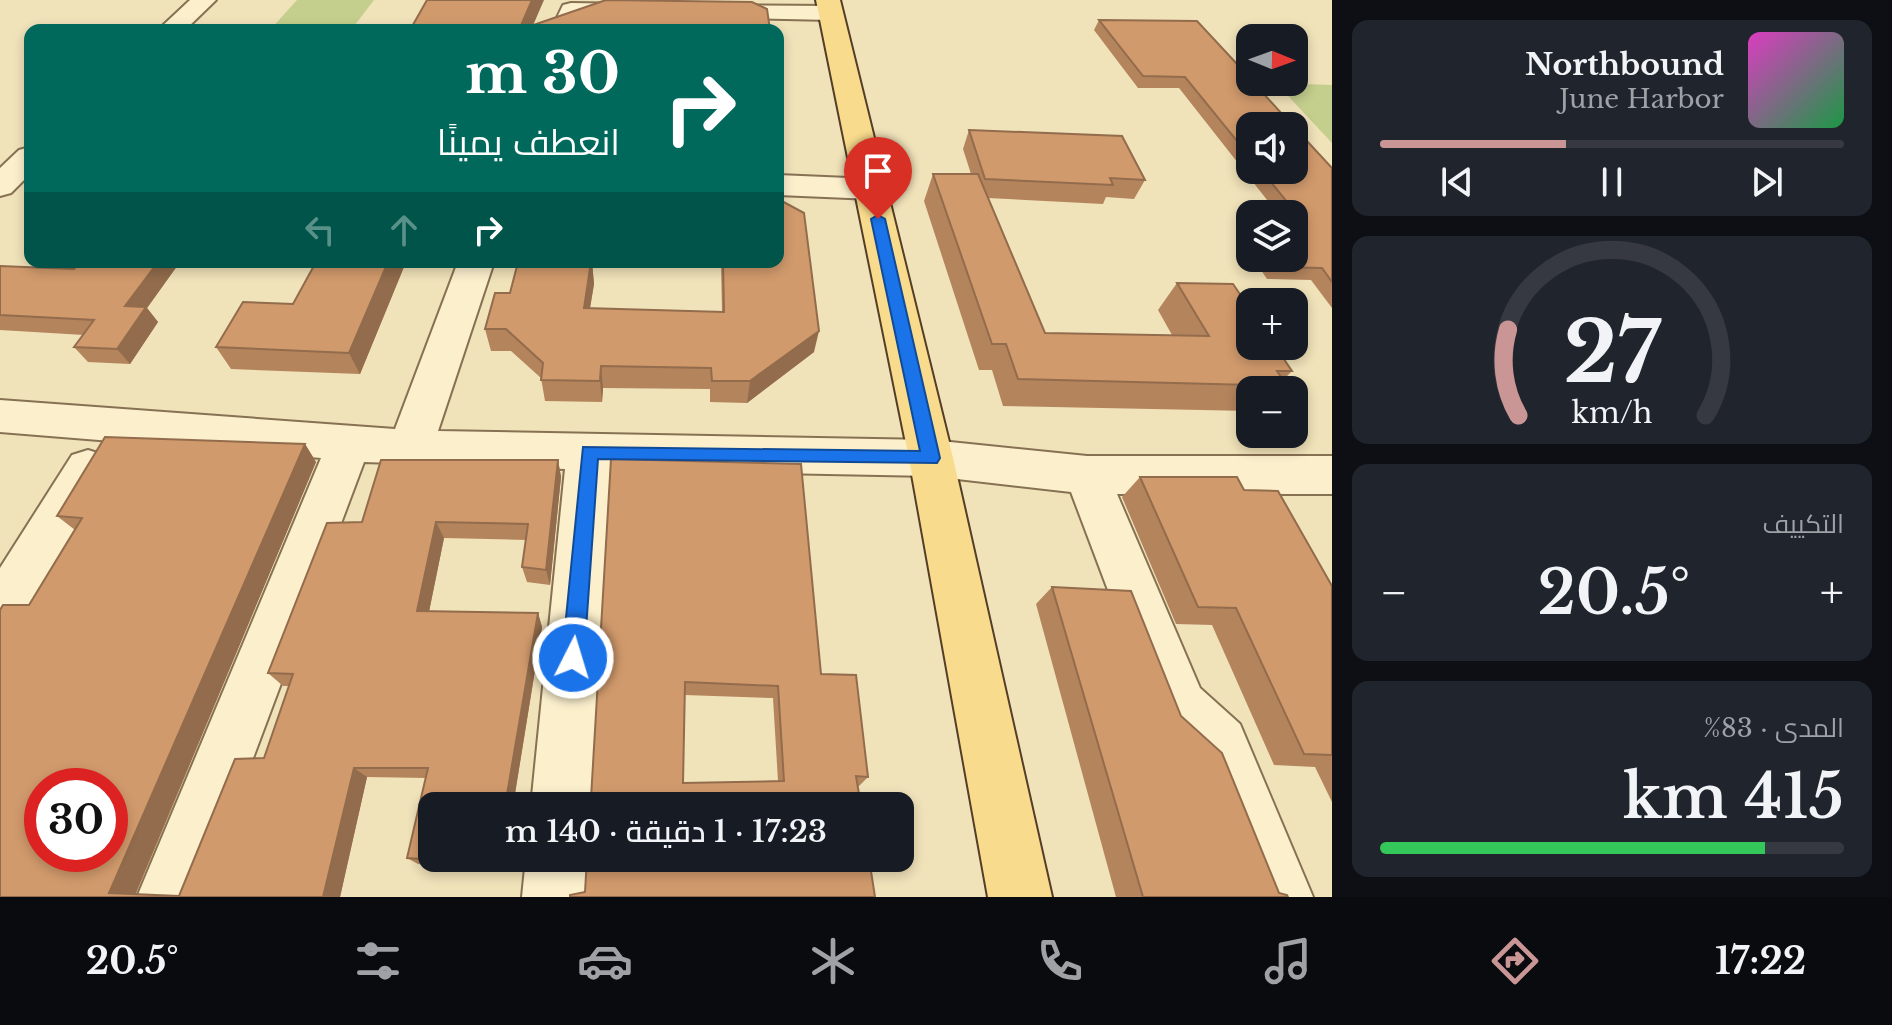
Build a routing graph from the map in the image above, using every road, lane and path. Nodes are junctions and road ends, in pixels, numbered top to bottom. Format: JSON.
{"nodes":[{"id":1,"x":204,"y":0,"type":"edge"},
{"id":2,"x":830,"y":6,"type":"edge"},
{"id":3,"x":663,"y":11,"type":"edge"},
{"id":4,"x":694,"y":11,"type":"edge"},
{"id":5,"x":570,"y":13,"type":"edge"},
{"id":6,"x":177,"y":24,"type":"edge"},
{"id":7,"x":24,"y":162,"type":"edge"},
{"id":8,"x":784,"y":185,"type":"edge"},
{"id":9,"x":0,"y":186,"type":"edge"},
{"id":10,"x":872,"y":189,"type":"junction"},
{"id":11,"x":474,"y":268,"type":"edge"},
{"id":12,"x":0,"y":416,"type":"edge"},
{"id":13,"x":113,"y":426,"type":"junction"},
{"id":14,"x":349,"y":444,"type":"junction"},
{"id":15,"x":410,"y":448,"type":"junction"},
{"id":16,"x":589,"y":452,"type":"junction"},
{"id":17,"x":931,"y":458,"type":"junction"},
{"id":18,"x":1087,"y":475,"type":"junction"},
{"id":19,"x":1330,"y":478,"type":"edge"},
{"id":20,"x":0,"y":613,"type":"edge"},
{"id":21,"x":562,"y":792,"type":"edge"},
{"id":22,"x":556,"y":872,"type":"edge"},
{"id":23,"x":169,"y":897,"type":"edge"},
{"id":24,"x":554,"y":897,"type":"edge"},
{"id":25,"x":1020,"y":897,"type":"edge"},
{"id":26,"x":1281,"y":897,"type":"edge"}],
"edges":[{"from":1,"to":6,"type":"street"},
{"from":2,"to":4,"type":"street"},
{"from":2,"to":10,"type":"main road"},
{"from":3,"to":5,"type":"street"},
{"from":7,"to":9,"type":"street"},
{"from":8,"to":10,"type":"street"},
{"from":10,"to":17,"type":"main road"},
{"from":11,"to":15,"type":"street"},
{"from":12,"to":13,"type":"street"},
{"from":13,"to":14,"type":"street"},
{"from":13,"to":20,"type":"street"},
{"from":14,"to":15,"type":"street"},
{"from":14,"to":23,"type":"street"},
{"from":15,"to":16,"type":"street"},
{"from":16,"to":17,"type":"street"},
{"from":16,"to":21,"type":"street"},
{"from":17,"to":18,"type":"street"},
{"from":17,"to":25,"type":"main road"},
{"from":18,"to":19,"type":"street"},
{"from":18,"to":26,"type":"street"},
{"from":22,"to":24,"type":"street"}]}
